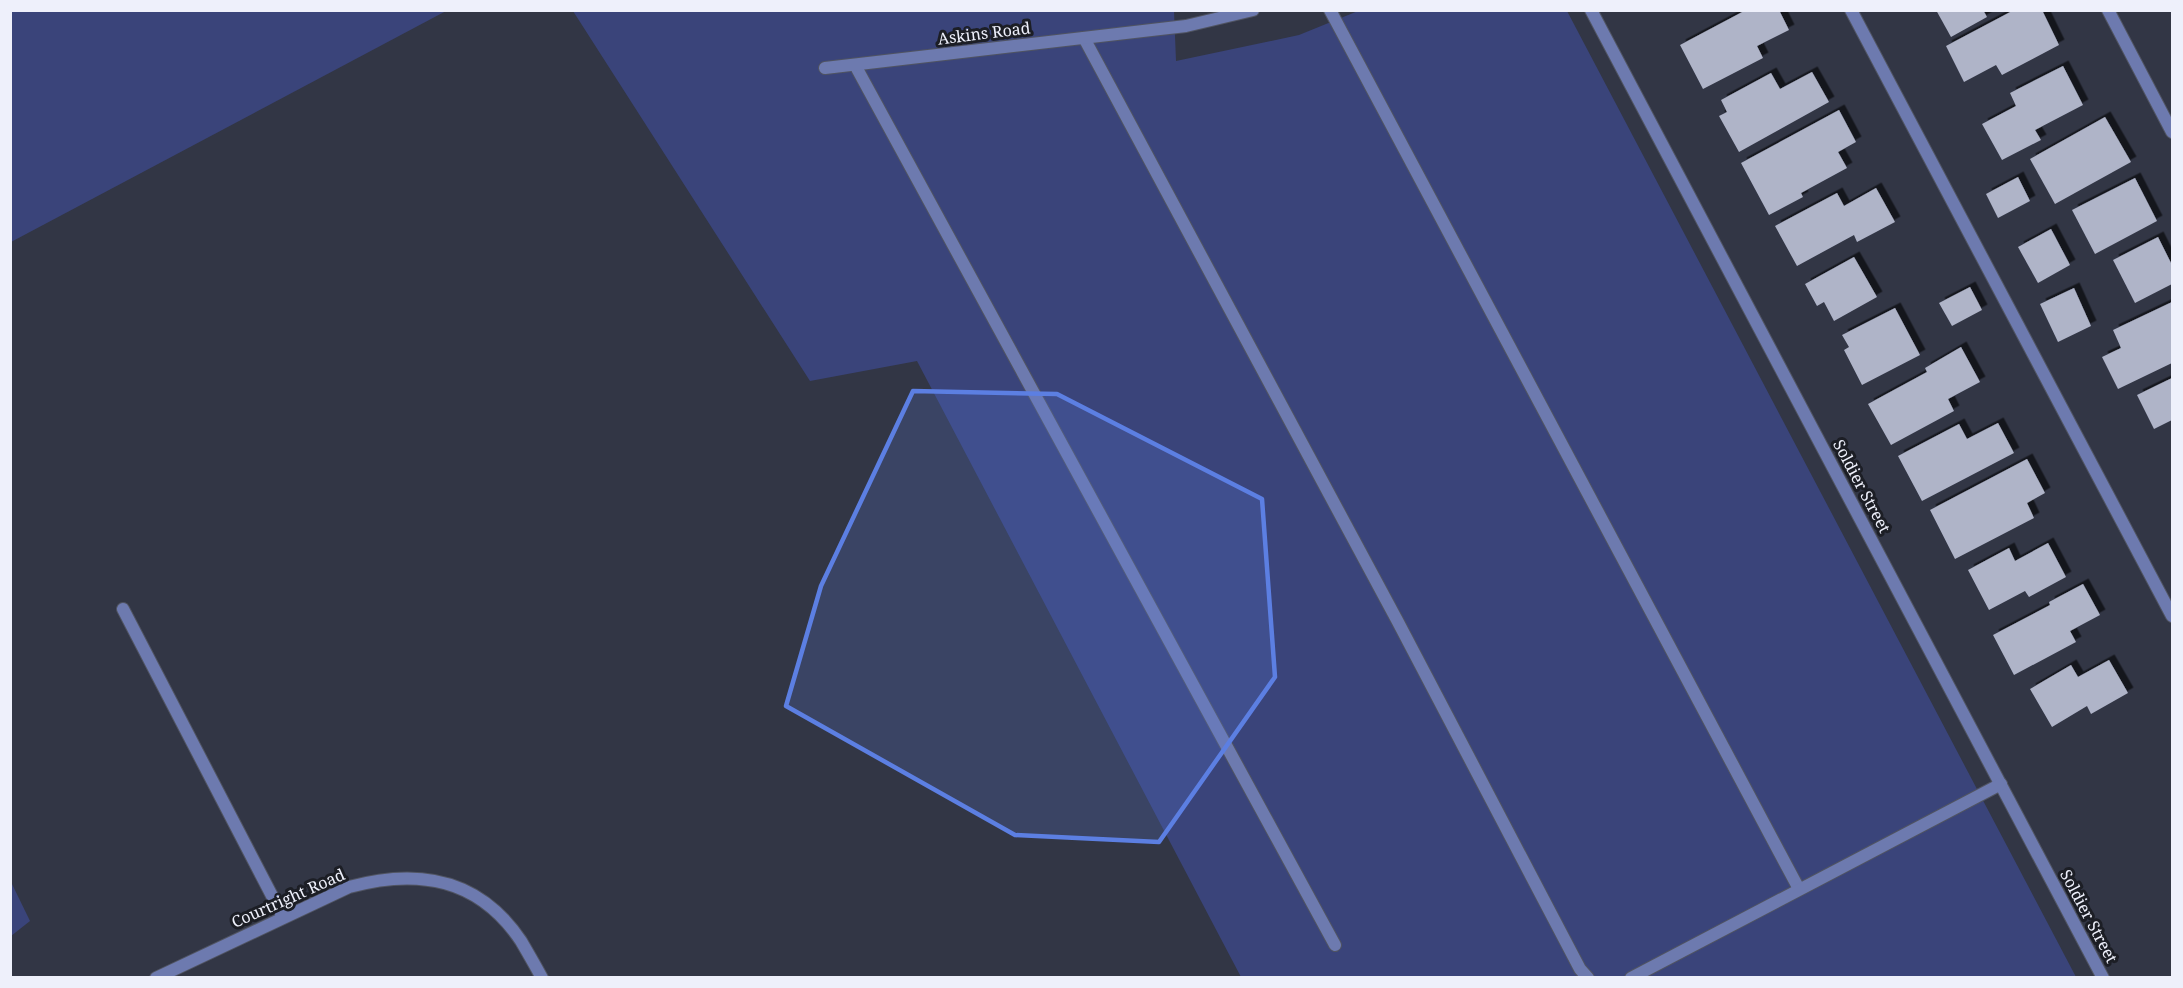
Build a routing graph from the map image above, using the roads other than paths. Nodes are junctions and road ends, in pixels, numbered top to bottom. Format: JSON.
{"nodes":[{"id":1,"x":1253,"y":10,"type":"edge"},
{"id":2,"x":1330,"y":10,"type":"edge"},
{"id":3,"x":1591,"y":10,"type":"edge"},
{"id":4,"x":1851,"y":10,"type":"edge"},
{"id":5,"x":2108,"y":10,"type":"edge"},
{"id":6,"x":1084,"y":38,"type":"junction"},
{"id":7,"x":855,"y":65,"type":"junction"},
{"id":8,"x":825,"y":68,"type":"dead end"},
{"id":9,"x":2172,"y":132,"type":"edge"},
{"id":10,"x":123,"y":609,"type":"dead end"},
{"id":11,"x":2172,"y":616,"type":"edge"},
{"id":12,"x":2001,"y":784,"type":"junction"},
{"id":13,"x":1798,"y":889,"type":"junction"},
{"id":14,"x":283,"y":917,"type":"junction"},
{"id":15,"x":1335,"y":945,"type":"dead end"},
{"id":16,"x":156,"y":978,"type":"edge"},
{"id":17,"x":542,"y":978,"type":"edge"},
{"id":18,"x":1588,"y":978,"type":"edge"},
{"id":19,"x":1631,"y":978,"type":"edge"},
{"id":20,"x":2103,"y":978,"type":"edge"}],
"edges":[{"from":1,"to":6,"type":"street","name":"Askins Road"},
{"from":2,"to":13,"type":"street"},
{"from":3,"to":12,"type":"street","name":"Soldier Street"},
{"from":4,"to":11,"type":"street"},
{"from":5,"to":9,"type":"street"},
{"from":6,"to":7,"type":"street","name":"Askins Road"},
{"from":6,"to":18,"type":"street"},
{"from":7,"to":8,"type":"street","name":"Askins Road"},
{"from":7,"to":15,"type":"street"},
{"from":10,"to":14,"type":"street"},
{"from":12,"to":13,"type":"street"},
{"from":12,"to":20,"type":"street","name":"Soldier Street"},
{"from":13,"to":19,"type":"street"},
{"from":14,"to":16,"type":"street","name":"Courtright Road"},
{"from":14,"to":17,"type":"street","name":"Courtright Road"}]}
